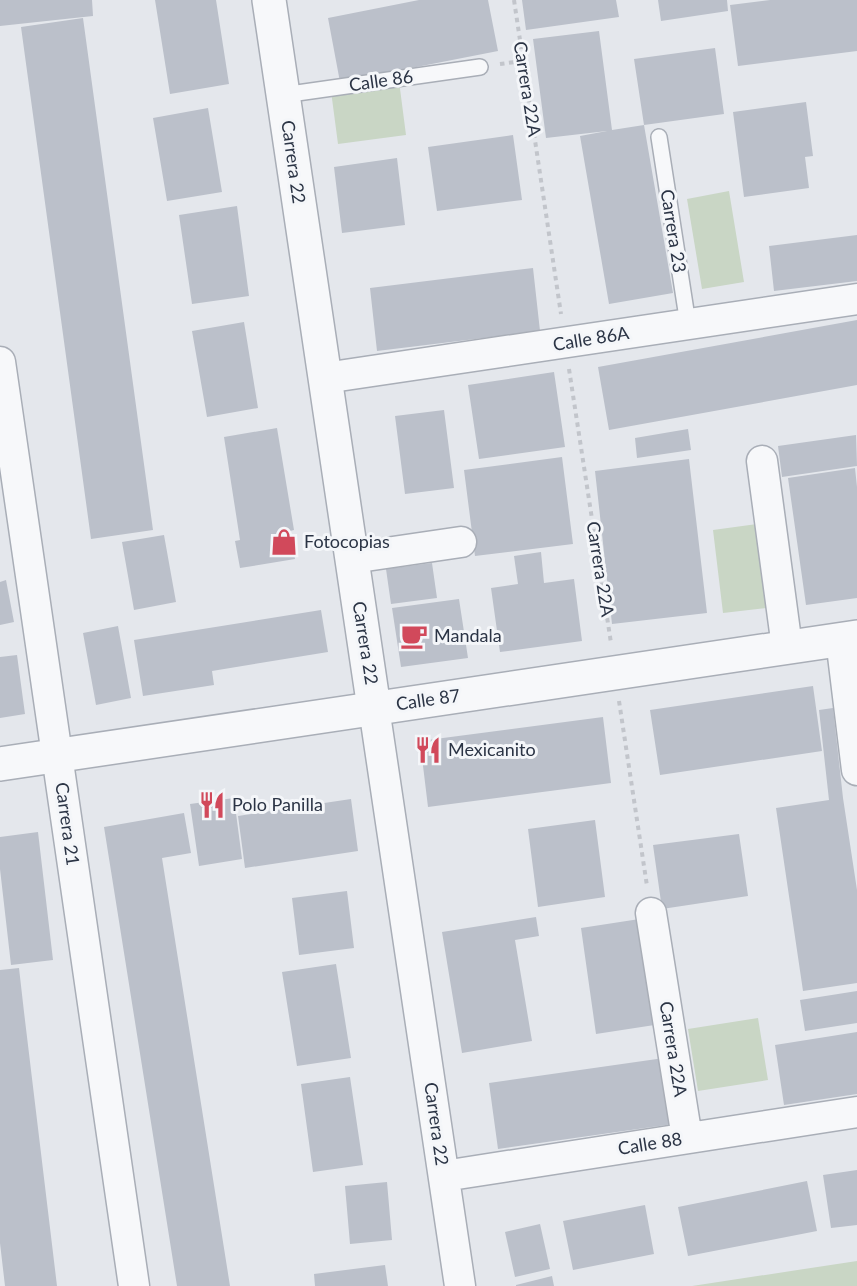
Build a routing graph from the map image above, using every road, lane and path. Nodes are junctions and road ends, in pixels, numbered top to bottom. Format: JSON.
{"nodes":[{"id":1,"x":269,"y":0,"type":"edge"},
{"id":2,"x":514,"y":0,"type":"edge"},
{"id":3,"x":480,"y":67,"type":"dead end"},
{"id":4,"x":283,"y":95,"type":"junction"},
{"id":5,"x":659,"y":137,"type":"dead end"},
{"id":6,"x":857,"y":299,"type":"edge"},
{"id":7,"x":688,"y":324,"type":"junction"},
{"id":8,"x":566,"y":343,"type":"junction"},
{"id":9,"x":0,"y":362,"type":"edge"},
{"id":10,"x":325,"y":378,"type":"junction"},
{"id":11,"x":762,"y":461,"type":"dead end"},
{"id":12,"x":11,"y":519,"type":"edge"},
{"id":13,"x":461,"y":542,"type":"dead end"},
{"id":14,"x":352,"y":558,"type":"junction"},
{"id":15,"x":849,"y":638,"type":"edge"},
{"id":16,"x":787,"y":647,"type":"junction"},
{"id":17,"x":616,"y":672,"type":"junction"},
{"id":18,"x":375,"y":708,"type":"junction"},
{"id":19,"x":57,"y":756,"type":"junction"},
{"id":20,"x":0,"y":764,"type":"edge"},
{"id":21,"x":857,"y":770,"type":"edge"},
{"id":22,"x":651,"y":913,"type":"joint"},
{"id":23,"x":857,"y":1112,"type":"edge"},
{"id":24,"x":687,"y":1138,"type":"junction"},
{"id":25,"x":444,"y":1176,"type":"junction"},
{"id":26,"x":134,"y":1286,"type":"edge"},
{"id":27,"x":460,"y":1286,"type":"edge"}],
"edges":[{"from":1,"to":4,"type":"street","name":"Carrera 22"},
{"from":2,"to":8,"type":"path","name":"Carrera 22A"},
{"from":3,"to":4,"type":"lane","name":"Calle 86"},
{"from":4,"to":10,"type":"street","name":"Carrera 22"},
{"from":5,"to":7,"type":"lane","name":"Carrera 23"},
{"from":6,"to":7,"type":"street","name":"Calle 86A"},
{"from":7,"to":8,"type":"street","name":"Calle 86A"},
{"from":8,"to":10,"type":"street","name":"Calle 86A"},
{"from":8,"to":17,"type":"path","name":"Carrera 22A"},
{"from":9,"to":12,"type":"street","name":"Carrera 21"},
{"from":10,"to":14,"type":"street","name":"Carrera 22"},
{"from":11,"to":16,"type":"street"},
{"from":12,"to":19,"type":"street","name":"Carrera 21"},
{"from":13,"to":14,"type":"street"},
{"from":14,"to":18,"type":"street","name":"Carrera 22"},
{"from":15,"to":16,"type":"street","name":"Calle 87"},
{"from":15,"to":21,"type":"street"},
{"from":16,"to":17,"type":"street","name":"Calle 87"},
{"from":17,"to":18,"type":"street","name":"Calle 87"},
{"from":17,"to":22,"type":"path","name":"Carrera 22A"},
{"from":18,"to":19,"type":"street","name":"Calle 87"},
{"from":18,"to":25,"type":"street","name":"Carrera 22"},
{"from":19,"to":20,"type":"street","name":"Calle 87"},
{"from":19,"to":26,"type":"street","name":"Carrera 21"},
{"from":22,"to":24,"type":"street","name":"Carrera 22A"},
{"from":23,"to":24,"type":"street","name":"Calle 88"},
{"from":24,"to":25,"type":"street","name":"Calle 88"},
{"from":25,"to":27,"type":"street","name":"Carrera 22"}]}
